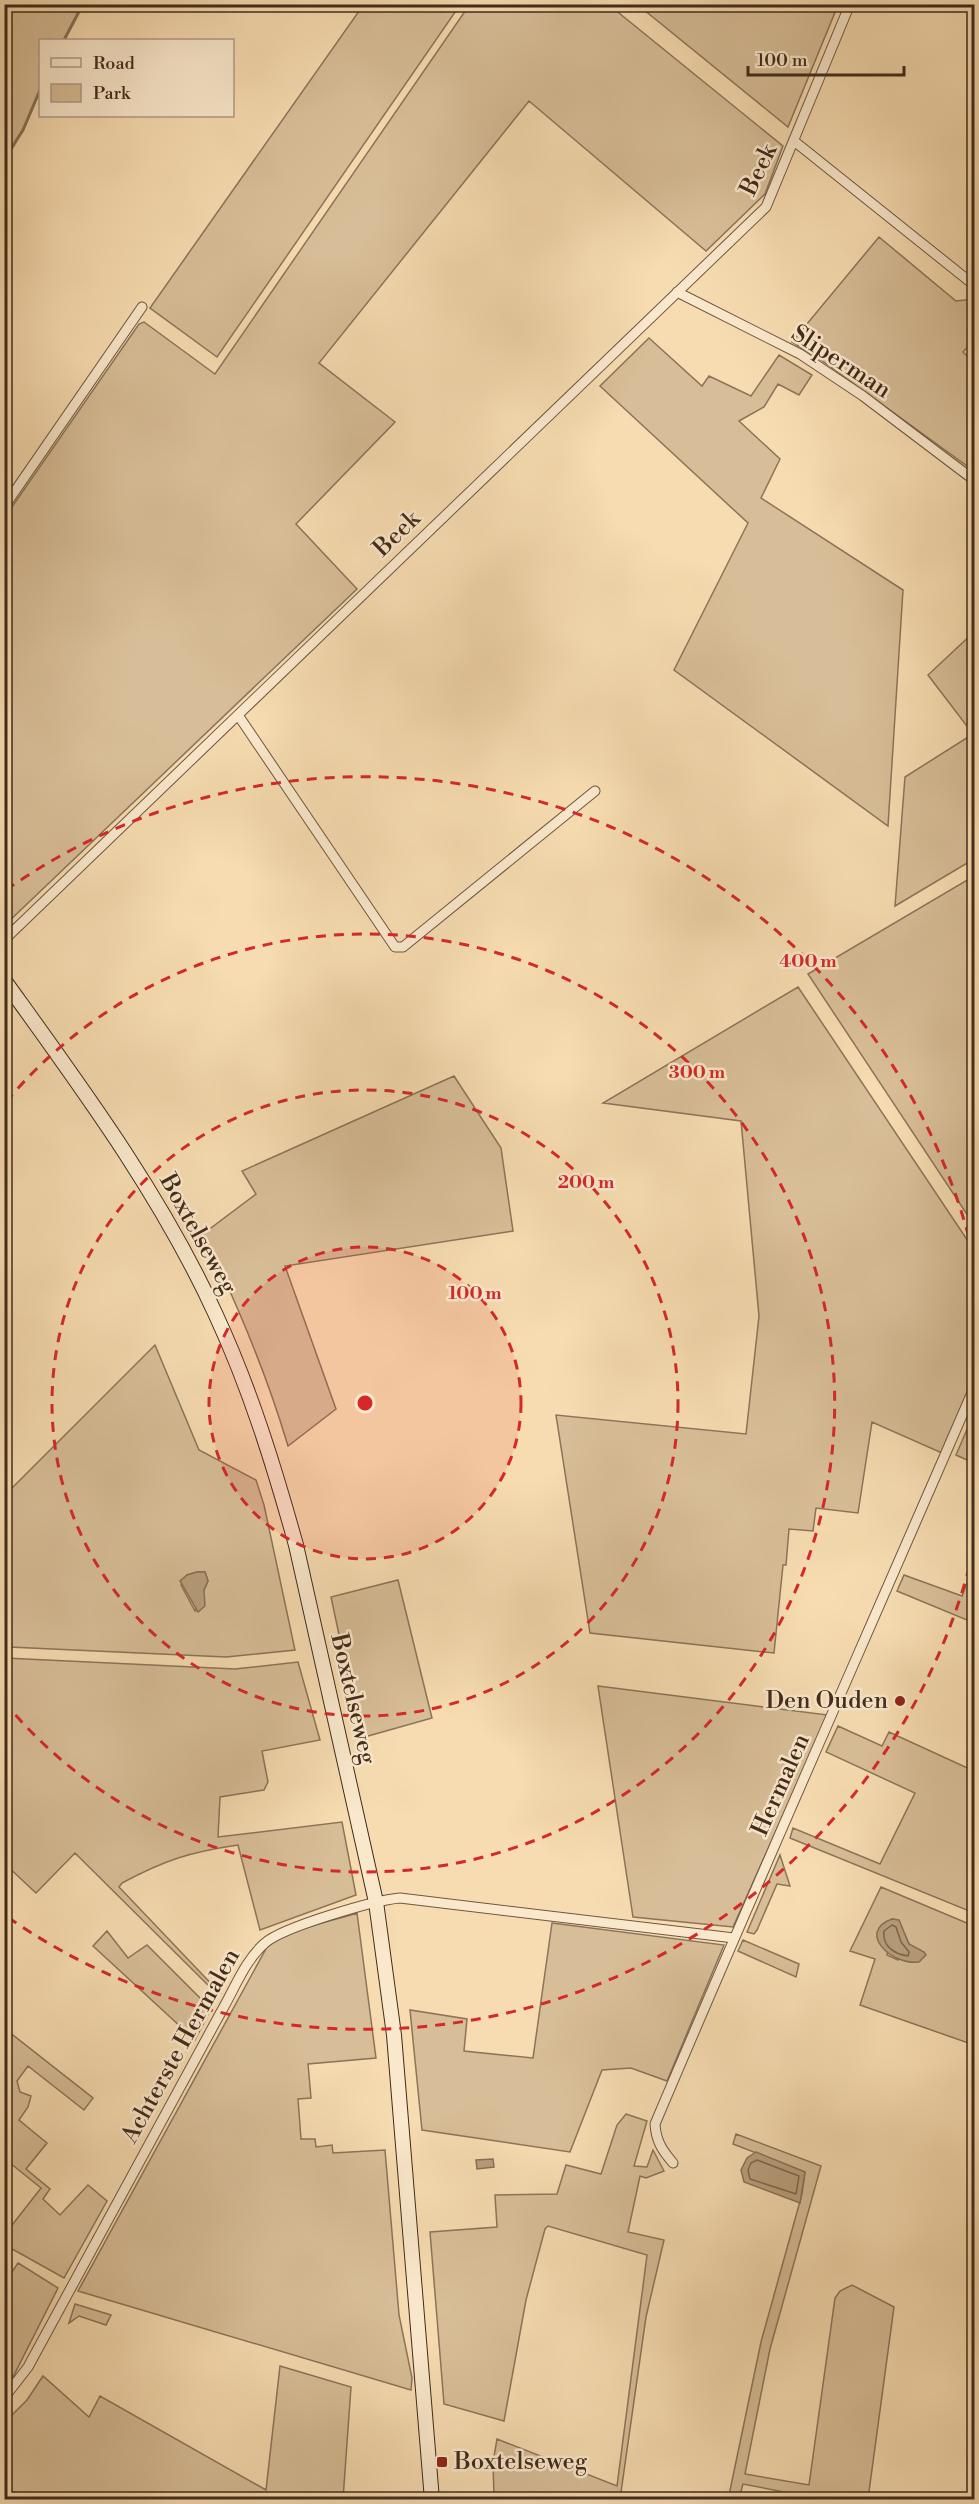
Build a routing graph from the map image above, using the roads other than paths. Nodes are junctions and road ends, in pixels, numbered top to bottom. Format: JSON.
{"nodes":[{"id":1,"x":850,"y":4,"type":"edge"},
{"id":2,"x":794,"y":141,"type":"junction"},
{"id":3,"x":975,"y":285,"type":"edge"},
{"id":4,"x":677,"y":292,"type":"junction"},
{"id":5,"x":142,"y":307,"type":"dead end"},
{"id":6,"x":975,"y":480,"type":"edge"},
{"id":7,"x":4,"y":507,"type":"edge"},
{"id":8,"x":238,"y":715,"type":"junction"},
{"id":9,"x":595,"y":791,"type":"dead end"},
{"id":10,"x":4,"y":940,"type":"edge"},
{"id":11,"x":4,"y":980,"type":"edge"},
{"id":12,"x":975,"y":1388,"type":"edge"},
{"id":13,"x":376,"y":1902,"type":"junction"},
{"id":14,"x":734,"y":1938,"type":"junction"},
{"id":15,"x":673,"y":2163,"type":"dead end"},
{"id":16,"x":4,"y":2398,"type":"edge"},
{"id":17,"x":432,"y":2499,"type":"edge"}],
"edges":[{"from":1,"to":2,"type":"street","name":"Beek"},
{"from":2,"to":3,"type":"street","name":"Beek"},
{"from":2,"to":4,"type":"street","name":"Beek"},
{"from":4,"to":6,"type":"street","name":"Sliperman"},
{"from":4,"to":8,"type":"street","name":"Beek"},
{"from":5,"to":7,"type":"street"},
{"from":8,"to":9,"type":"street"},
{"from":8,"to":10,"type":"street","name":"Beek"},
{"from":11,"to":13,"type":"main road","name":"Boxtelseweg"},
{"from":12,"to":14,"type":"street","name":"Hermalen"},
{"from":13,"to":14,"type":"street","name":"Achterste Hermalen"},
{"from":13,"to":16,"type":"street","name":"Achterste Hermalen"},
{"from":13,"to":17,"type":"main road","name":"Boxtelseweg"},
{"from":14,"to":15,"type":"street","name":"Hermalen"}]}
